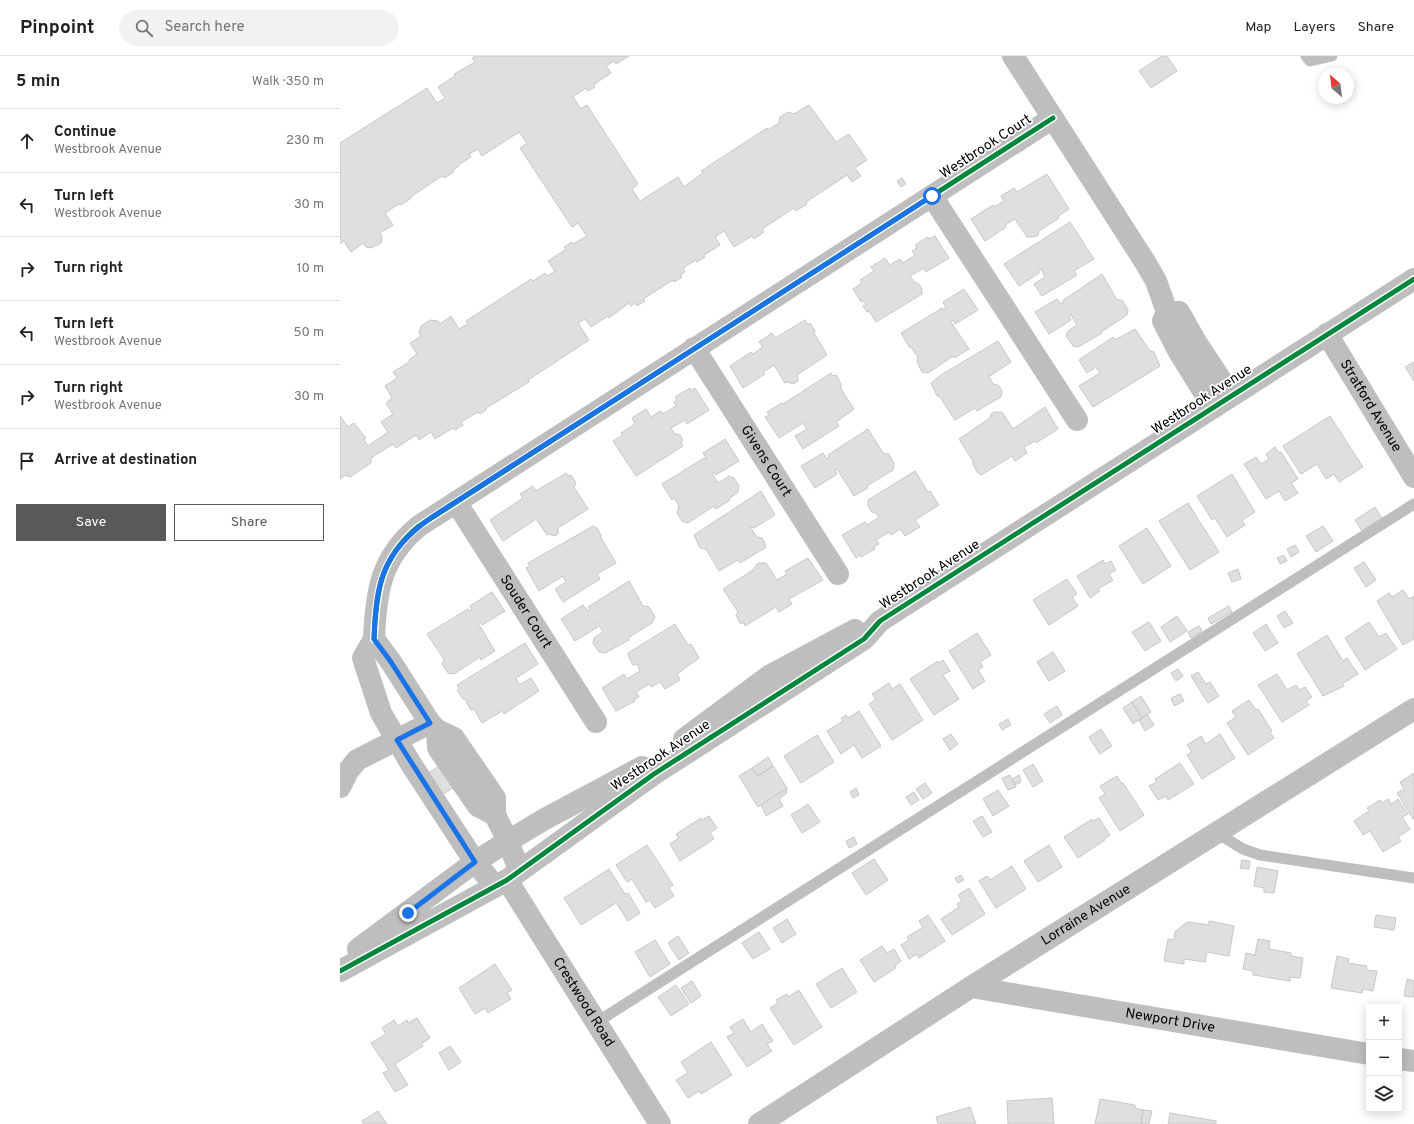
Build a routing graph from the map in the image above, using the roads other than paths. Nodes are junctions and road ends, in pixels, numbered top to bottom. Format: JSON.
{"nodes":[{"id":1,"x":1013,"y":56,"type":"edge"},
{"id":2,"x":1306,"y":56,"type":"edge"},
{"id":3,"x":1332,"y":56,"type":"edge"},
{"id":4,"x":1053,"y":118,"type":"junction"},
{"id":5,"x":932,"y":196,"type":"junction"},
{"id":6,"x":1414,"y":279,"type":"edge"},
{"id":7,"x":1327,"y":334,"type":"junction"},
{"id":8,"x":694,"y":348,"type":"junction"},
{"id":9,"x":1222,"y":401,"type":"junction"},
{"id":10,"x":1077,"y":420,"type":"dead end"},
{"id":11,"x":1414,"y":477,"type":"edge"},
{"id":12,"x":456,"y":502,"type":"junction"},
{"id":13,"x":1414,"y":504,"type":"edge"},
{"id":14,"x":838,"y":574,"type":"dead end"},
{"id":15,"x":880,"y":621,"type":"junction"},
{"id":16,"x":374,"y":639,"type":"junction"},
{"id":17,"x":1414,"y":709,"type":"edge"},
{"id":18,"x":596,"y":722,"type":"dead end"},
{"id":19,"x":434,"y":727,"type":"junction"},
{"id":20,"x":397,"y":740,"type":"junction"},
{"id":21,"x":340,"y":787,"type":"edge"},
{"id":22,"x":1217,"y":833,"type":"junction"},
{"id":23,"x":508,"y":841,"type":"junction"},
{"id":24,"x":475,"y":862,"type":"junction"},
{"id":25,"x":1414,"y":878,"type":"edge"},
{"id":26,"x":507,"y":879,"type":"junction"},
{"id":27,"x":340,"y":964,"type":"edge"},
{"id":28,"x":340,"y":971,"type":"edge"},
{"id":29,"x":971,"y":987,"type":"junction"},
{"id":30,"x":597,"y":1022,"type":"junction"},
{"id":31,"x":1366,"y":1053,"type":"edge"},
{"id":32,"x":1402,"y":1059,"type":"edge"},
{"id":33,"x":1414,"y":1061,"type":"edge"},
{"id":34,"x":660,"y":1124,"type":"edge"},
{"id":35,"x":759,"y":1124,"type":"edge"}],
"edges":[{"from":1,"to":4,"type":"street"},
{"from":2,"to":3,"type":"lane"},
{"from":4,"to":5,"type":"street","name":"Westbrook Court"},
{"from":4,"to":9,"type":"street"},
{"from":5,"to":8,"type":"street"},
{"from":5,"to":10,"type":"street"},
{"from":6,"to":7,"type":"street","name":"Westbrook Avenue"},
{"from":7,"to":9,"type":"street","name":"Westbrook Avenue"},
{"from":7,"to":11,"type":"street","name":"Stratford Avenue"},
{"from":8,"to":12,"type":"street"},
{"from":8,"to":14,"type":"street","name":"Givens Court"},
{"from":9,"to":15,"type":"street","name":"Westbrook Avenue"},
{"from":12,"to":16,"type":"street"},
{"from":12,"to":18,"type":"street","name":"Souder Court"},
{"from":13,"to":30,"type":"lane"},
{"from":15,"to":23,"type":"street","name":"Westbrook Avenue"},
{"from":15,"to":26,"type":"street","name":"Westbrook Avenue"},
{"from":16,"to":19,"type":"street"},
{"from":16,"to":20,"type":"street"},
{"from":17,"to":22,"type":"street","name":"Lorraine Avenue"},
{"from":19,"to":20,"type":"street"},
{"from":19,"to":23,"type":"street"},
{"from":20,"to":21,"type":"street"},
{"from":20,"to":24,"type":"street"},
{"from":22,"to":25,"type":"lane"},
{"from":22,"to":29,"type":"street","name":"Lorraine Avenue"},
{"from":23,"to":24,"type":"street","name":"Westbrook Avenue"},
{"from":23,"to":26,"type":"street"},
{"from":24,"to":26,"type":"street"},
{"from":24,"to":27,"type":"street","name":"Westbrook Avenue"},
{"from":26,"to":28,"type":"street","name":"Westbrook Avenue"},
{"from":26,"to":30,"type":"street","name":"Crestwood Road"},
{"from":29,"to":31,"type":"street","name":"Newport Drive"},
{"from":29,"to":35,"type":"street","name":"Lorraine Avenue"},
{"from":30,"to":34,"type":"street","name":"Crestwood Road"},
{"from":32,"to":33,"type":"street"}]}
